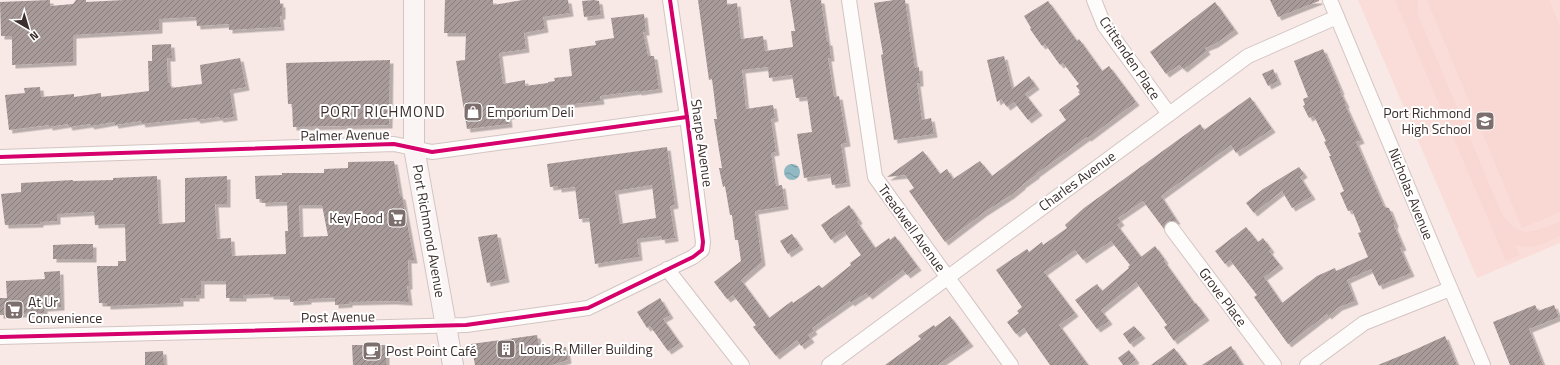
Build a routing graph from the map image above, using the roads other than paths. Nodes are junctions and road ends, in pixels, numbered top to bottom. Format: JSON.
{"nodes":[{"id":1,"x":414,"y":0,"type":"edge"},
{"id":2,"x":670,"y":0,"type":"edge"},
{"id":3,"x":849,"y":0,"type":"edge"},
{"id":4,"x":1094,"y":0,"type":"edge"},
{"id":5,"x":1330,"y":0,"type":"edge"},
{"id":6,"x":1337,"y":17,"type":"junction"},
{"id":7,"x":1169,"y":114,"type":"junction"},
{"id":8,"x":687,"y":117,"type":"junction"},
{"id":9,"x":414,"y":148,"type":"junction"},
{"id":10,"x":0,"y":157,"type":"edge"},
{"id":11,"x":1172,"y":229,"type":"dead end"},
{"id":12,"x":667,"y":269,"type":"junction"},
{"id":13,"x":947,"y":277,"type":"junction"},
{"id":14,"x":1450,"y":289,"type":"junction"},
{"id":15,"x":446,"y":325,"type":"junction"},
{"id":16,"x":0,"y":337,"type":"edge"},
{"id":17,"x":454,"y":365,"type":"edge"},
{"id":18,"x":742,"y":365,"type":"edge"},
{"id":19,"x":829,"y":365,"type":"edge"},
{"id":20,"x":1012,"y":365,"type":"edge"},
{"id":21,"x":1274,"y":365,"type":"edge"},
{"id":22,"x":1307,"y":365,"type":"edge"},
{"id":23,"x":1483,"y":365,"type":"edge"}],
"edges":[{"from":1,"to":9,"type":"street","name":"Port Richmond Avenue"},
{"from":2,"to":8,"type":"street","name":"Sharpe Avenue"},
{"from":3,"to":13,"type":"street","name":"Treadwell Avenue"},
{"from":4,"to":7,"type":"street","name":"Crittenden Place"},
{"from":5,"to":6,"type":"street","name":"Nicholas Avenue"},
{"from":6,"to":7,"type":"street","name":"Charles Avenue"},
{"from":6,"to":14,"type":"street","name":"Nicholas Avenue"},
{"from":7,"to":13,"type":"street","name":"Charles Avenue"},
{"from":8,"to":9,"type":"street","name":"Palmer Avenue"},
{"from":8,"to":12,"type":"street","name":"Sharpe Avenue"},
{"from":9,"to":10,"type":"street","name":"Palmer Avenue"},
{"from":9,"to":15,"type":"street","name":"Port Richmond Avenue"},
{"from":11,"to":21,"type":"street","name":"Grove Place"},
{"from":12,"to":15,"type":"street","name":"Post Avenue"},
{"from":12,"to":18,"type":"street"},
{"from":13,"to":19,"type":"street","name":"Charles Avenue"},
{"from":13,"to":20,"type":"street","name":"Treadwell Avenue"},
{"from":14,"to":22,"type":"street"},
{"from":14,"to":23,"type":"street","name":"Nicholas Avenue"},
{"from":15,"to":16,"type":"street","name":"Post Avenue"},
{"from":15,"to":17,"type":"street","name":"Port Richmond Avenue"}]}
